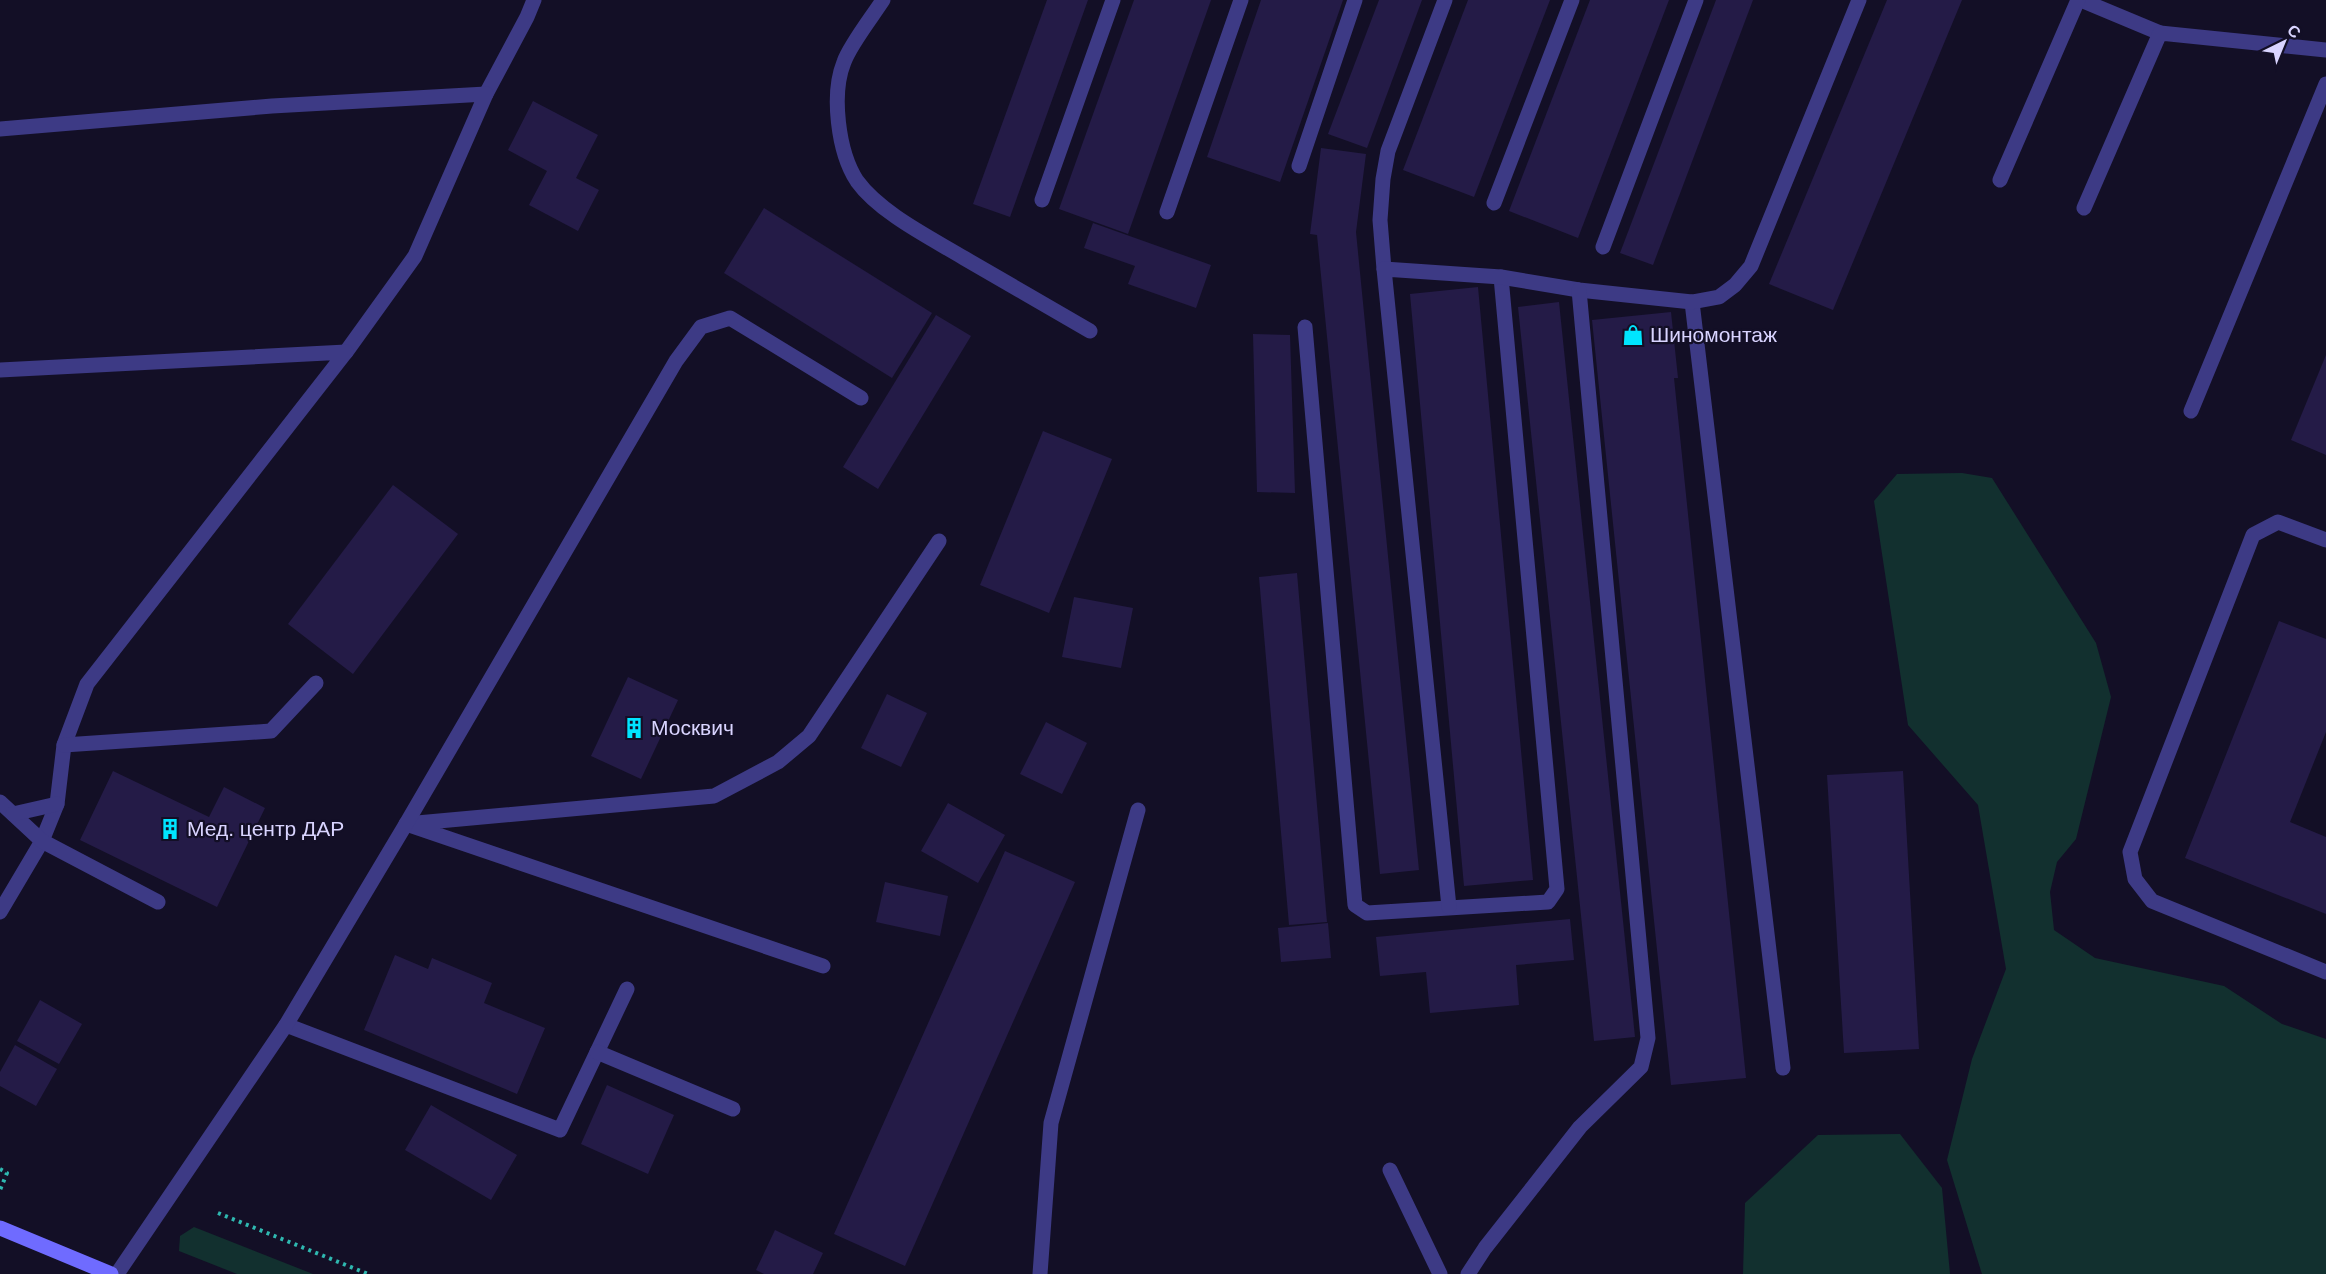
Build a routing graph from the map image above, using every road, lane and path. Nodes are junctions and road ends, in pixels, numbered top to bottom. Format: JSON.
{"nodes":[{"id":1,"x":534,"y":0,"type":"edge"},
{"id":2,"x":883,"y":0,"type":"edge"},
{"id":3,"x":1113,"y":0,"type":"edge"},
{"id":4,"x":1241,"y":0,"type":"edge"},
{"id":5,"x":1355,"y":0,"type":"edge"},
{"id":6,"x":1445,"y":0,"type":"edge"},
{"id":7,"x":1572,"y":0,"type":"edge"},
{"id":8,"x":1696,"y":0,"type":"edge"},
{"id":9,"x":1859,"y":0,"type":"edge"},
{"id":10,"x":2079,"y":0,"type":"edge"},
{"id":11,"x":2160,"y":33,"type":"junction"},
{"id":12,"x":2326,"y":50,"type":"edge"},
{"id":13,"x":2326,"y":84,"type":"edge"},
{"id":14,"x":486,"y":94,"type":"junction"},
{"id":15,"x":0,"y":129,"type":"edge"},
{"id":16,"x":1299,"y":166,"type":"dead end"},
{"id":17,"x":2000,"y":180,"type":"dead end"},
{"id":18,"x":1042,"y":200,"type":"dead end"},
{"id":19,"x":1494,"y":203,"type":"dead end"},
{"id":20,"x":2084,"y":208,"type":"dead end"},
{"id":21,"x":1167,"y":212,"type":"dead end"},
{"id":22,"x":1603,"y":247,"type":"dead end"},
{"id":23,"x":1384,"y":269,"type":"junction"},
{"id":24,"x":1501,"y":277,"type":"junction"},
{"id":25,"x":1578,"y":290,"type":"junction"},
{"id":26,"x":1692,"y":302,"type":"junction"},
{"id":27,"x":1305,"y":327,"type":"dead end"},
{"id":28,"x":1090,"y":332,"type":"dead end"},
{"id":29,"x":346,"y":352,"type":"junction"},
{"id":30,"x":0,"y":370,"type":"edge"},
{"id":31,"x":861,"y":398,"type":"dead end"},
{"id":32,"x":2191,"y":411,"type":"dead end"},
{"id":33,"x":2326,"y":540,"type":"edge"},
{"id":34,"x":939,"y":541,"type":"dead end"},
{"id":35,"x":316,"y":683,"type":"dead end"},
{"id":36,"x":64,"y":745,"type":"junction"},
{"id":37,"x":0,"y":802,"type":"edge"},
{"id":38,"x":57,"y":804,"type":"junction"},
{"id":39,"x":1138,"y":810,"type":"dead end"},
{"id":40,"x":13,"y":814,"type":"junction"},
{"id":41,"x":406,"y":824,"type":"junction"},
{"id":42,"x":42,"y":841,"type":"junction"},
{"id":43,"x":158,"y":902,"type":"dead end"},
{"id":44,"x":1449,"y":907,"type":"junction"},
{"id":45,"x":0,"y":912,"type":"edge"},
{"id":46,"x":824,"y":966,"type":"dead end"},
{"id":47,"x":2326,"y":972,"type":"edge"},
{"id":48,"x":627,"y":989,"type":"dead end"},
{"id":49,"x":286,"y":1025,"type":"junction"},
{"id":50,"x":597,"y":1052,"type":"junction"},
{"id":51,"x":1783,"y":1068,"type":"dead end"},
{"id":52,"x":733,"y":1109,"type":"dead end"},
{"id":53,"x":0,"y":1169,"type":"edge"},
{"id":54,"x":1390,"y":1170,"type":"dead end"},
{"id":55,"x":0,"y":1190,"type":"edge"},
{"id":56,"x":218,"y":1213,"type":"dead end"},
{"id":57,"x":0,"y":1228,"type":"edge"},
{"id":58,"x":111,"y":1274,"type":"edge"},
{"id":59,"x":117,"y":1274,"type":"edge"},
{"id":60,"x":368,"y":1274,"type":"edge"},
{"id":61,"x":1040,"y":1274,"type":"edge"},
{"id":62,"x":1440,"y":1274,"type":"edge"},
{"id":63,"x":1467,"y":1274,"type":"edge"}],
"edges":[{"from":1,"to":14,"type":"lane"},
{"from":2,"to":28,"type":"lane"},
{"from":3,"to":18,"type":"lane"},
{"from":4,"to":21,"type":"lane"},
{"from":5,"to":16,"type":"lane"},
{"from":6,"to":23,"type":"lane"},
{"from":7,"to":19,"type":"lane"},
{"from":8,"to":22,"type":"lane"},
{"from":9,"to":26,"type":"lane"},
{"from":10,"to":11,"type":"lane"},
{"from":10,"to":17,"type":"lane"},
{"from":11,"to":12,"type":"lane"},
{"from":11,"to":20,"type":"lane"},
{"from":13,"to":32,"type":"lane"},
{"from":14,"to":15,"type":"lane"},
{"from":14,"to":29,"type":"lane"},
{"from":23,"to":24,"type":"lane"},
{"from":23,"to":44,"type":"lane"},
{"from":24,"to":25,"type":"lane"},
{"from":24,"to":44,"type":"lane"},
{"from":25,"to":26,"type":"lane"},
{"from":25,"to":63,"type":"lane"},
{"from":26,"to":51,"type":"lane"},
{"from":27,"to":44,"type":"lane"},
{"from":29,"to":30,"type":"lane"},
{"from":29,"to":36,"type":"lane"},
{"from":31,"to":41,"type":"lane"},
{"from":33,"to":47,"type":"lane"},
{"from":34,"to":41,"type":"lane"},
{"from":35,"to":36,"type":"lane"},
{"from":36,"to":38,"type":"lane"},
{"from":37,"to":40,"type":"lane"},
{"from":38,"to":40,"type":"lane"},
{"from":38,"to":42,"type":"lane"},
{"from":39,"to":61,"type":"lane"},
{"from":40,"to":42,"type":"lane"},
{"from":41,"to":46,"type":"lane"},
{"from":41,"to":49,"type":"lane"},
{"from":42,"to":43,"type":"lane"},
{"from":42,"to":45,"type":"lane"},
{"from":48,"to":50,"type":"lane"},
{"from":49,"to":50,"type":"lane"},
{"from":49,"to":59,"type":"lane"},
{"from":50,"to":52,"type":"lane"},
{"from":53,"to":55,"type":"path"},
{"from":54,"to":62,"type":"lane"},
{"from":56,"to":60,"type":"path"},
{"from":57,"to":58,"type":"main road"}]}
